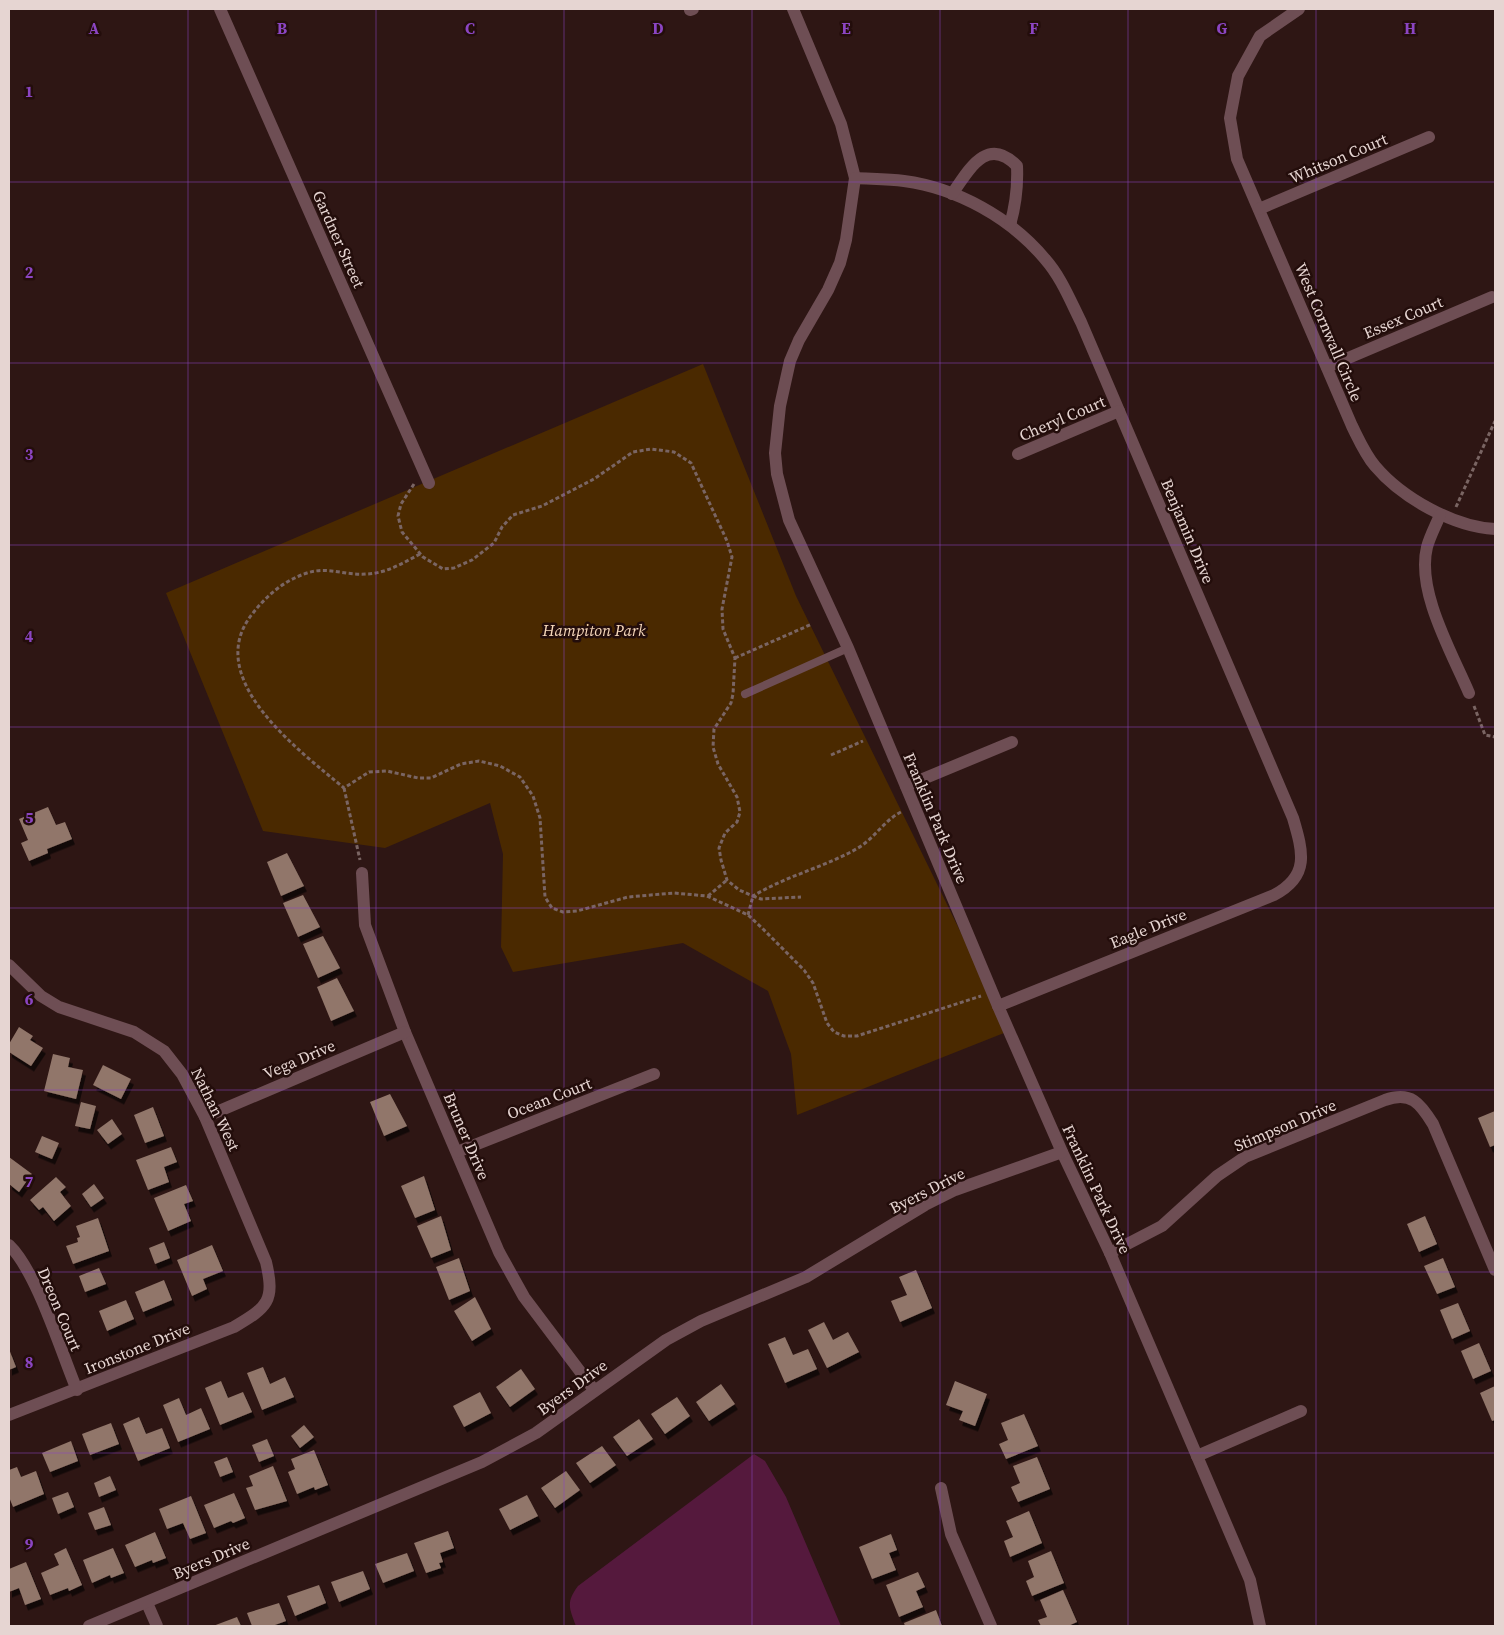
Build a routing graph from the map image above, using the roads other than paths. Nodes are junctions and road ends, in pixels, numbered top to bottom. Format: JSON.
{"nodes":[{"id":1,"x":220,"y":9,"type":"edge"},
{"id":2,"x":793,"y":9,"type":"edge"},
{"id":3,"x":1299,"y":9,"type":"edge"},
{"id":4,"x":1429,"y":137,"type":"dead end"},
{"id":5,"x":855,"y":178,"type":"junction"},
{"id":6,"x":952,"y":194,"type":"junction"},
{"id":7,"x":1260,"y":209,"type":"junction"},
{"id":8,"x":1010,"y":225,"type":"junction"},
{"id":9,"x":1492,"y":297,"type":"dead end"},
{"id":10,"x":1327,"y":367,"type":"junction"},
{"id":11,"x":1119,"y":411,"type":"junction"},
{"id":12,"x":1018,"y":454,"type":"dead end"},
{"id":13,"x":427,"y":478,"type":"road end"},
{"id":14,"x":1445,"y":517,"type":"junction"},
{"id":15,"x":1495,"y":529,"type":"edge"},
{"id":16,"x":848,"y":648,"type":"junction"},
{"id":17,"x":1469,"y":693,"type":"road end"},
{"id":18,"x":745,"y":694,"type":"dead end"},
{"id":19,"x":1012,"y":742,"type":"dead end"},
{"id":20,"x":906,"y":786,"type":"junction"},
{"id":21,"x":1301,"y":868,"type":"joint"},
{"id":22,"x":362,"y":873,"type":"road end"},
{"id":23,"x":9,"y":965,"type":"edge"},
{"id":24,"x":998,"y":1006,"type":"junction"},
{"id":25,"x":405,"y":1032,"type":"junction"},
{"id":26,"x":654,"y":1074,"type":"dead end"},
{"id":27,"x":205,"y":1117,"type":"junction"},
{"id":28,"x":457,"y":1152,"type":"junction"},
{"id":29,"x":1062,"y":1152,"type":"junction"},
{"id":30,"x":9,"y":1245,"type":"edge"},
{"id":31,"x":1110,"y":1253,"type":"junction"},
{"id":32,"x":1495,"y":1270,"type":"edge"},
{"id":33,"x":269,"y":1298,"type":"joint"},
{"id":34,"x":76,"y":1390,"type":"junction"},
{"id":35,"x":594,"y":1390,"type":"junction"},
{"id":36,"x":1301,"y":1412,"type":"dead end"},
{"id":37,"x":9,"y":1415,"type":"edge"},
{"id":38,"x":1196,"y":1456,"type":"junction"},
{"id":39,"x":941,"y":1488,"type":"dead end"},
{"id":40,"x":147,"y":1602,"type":"junction"},
{"id":41,"x":89,"y":1626,"type":"edge"},
{"id":42,"x":157,"y":1626,"type":"edge"},
{"id":43,"x":991,"y":1626,"type":"edge"},
{"id":44,"x":1260,"y":1626,"type":"edge"}],
"edges":[{"from":1,"to":13,"type":"street","name":"Gardner Street"},
{"from":2,"to":5,"type":"street","name":"Franklin Park Drive"},
{"from":3,"to":7,"type":"street","name":"West Cornwall Circle"},
{"from":4,"to":7,"type":"street","name":"Whitson Court"},
{"from":5,"to":6,"type":"street","name":"Benjamin Drive"},
{"from":5,"to":16,"type":"street","name":"Franklin Park Drive"},
{"from":6,"to":8,"type":"street","name":"Benjamin Drive"},
{"from":6,"to":8,"type":"street"},
{"from":7,"to":10,"type":"street","name":"West Cornwall Circle"},
{"from":8,"to":11,"type":"street","name":"Benjamin Drive"},
{"from":9,"to":10,"type":"street","name":"Essex Court"},
{"from":10,"to":14,"type":"street","name":"West Cornwall Circle"},
{"from":11,"to":12,"type":"street","name":"Cheryl Court"},
{"from":11,"to":21,"type":"street","name":"Benjamin Drive"},
{"from":14,"to":15,"type":"street","name":"West Cornwall Circle"},
{"from":14,"to":17,"type":"street"},
{"from":16,"to":18,"type":"lane"},
{"from":16,"to":20,"type":"street","name":"Franklin Park Drive"},
{"from":19,"to":20,"type":"street"},
{"from":20,"to":24,"type":"street","name":"Franklin Park Drive"},
{"from":21,"to":24,"type":"street","name":"Eagle Drive"},
{"from":22,"to":25,"type":"street","name":"Bruner Drive"},
{"from":23,"to":27,"type":"street","name":"Nathan West"},
{"from":24,"to":29,"type":"street","name":"Franklin Park Drive"},
{"from":25,"to":27,"type":"street","name":"Vega Drive"},
{"from":25,"to":28,"type":"street","name":"Bruner Drive"},
{"from":26,"to":28,"type":"street","name":"Ocean Court"},
{"from":27,"to":33,"type":"street","name":"Nathan West"},
{"from":28,"to":35,"type":"street","name":"Bruner Drive"},
{"from":29,"to":31,"type":"street","name":"Franklin Park Drive"},
{"from":29,"to":35,"type":"street","name":"Byers Drive"},
{"from":30,"to":34,"type":"street","name":"Dreon Court"},
{"from":31,"to":32,"type":"street","name":"Stimpson Drive"},
{"from":31,"to":38,"type":"street","name":"Franklin Park Drive"},
{"from":33,"to":34,"type":"street","name":"Ironstone Drive"},
{"from":34,"to":37,"type":"street","name":"Ironstone Drive"},
{"from":35,"to":40,"type":"street","name":"Byers Drive"},
{"from":36,"to":38,"type":"street"},
{"from":38,"to":44,"type":"street","name":"Franklin Park Drive"},
{"from":39,"to":43,"type":"street"},
{"from":40,"to":41,"type":"street","name":"Byers Drive"},
{"from":40,"to":42,"type":"street"}]}
